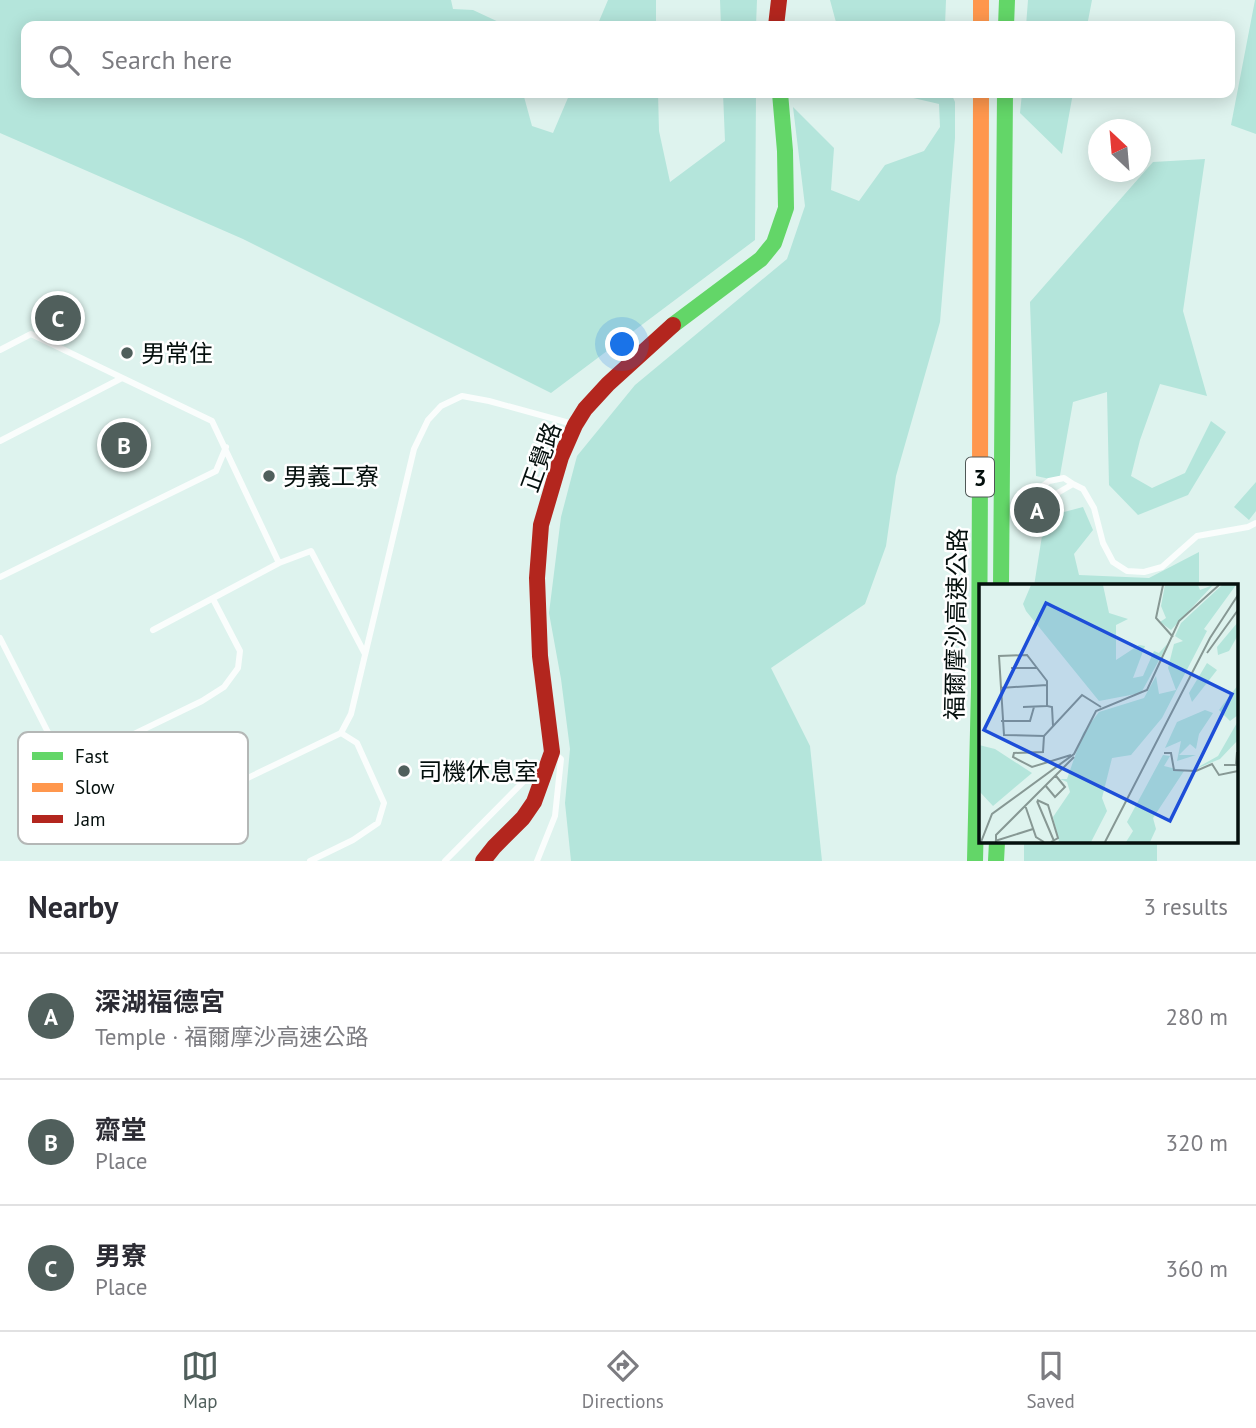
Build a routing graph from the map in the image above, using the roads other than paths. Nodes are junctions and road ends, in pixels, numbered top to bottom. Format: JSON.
{"nodes":[{"id":1,"x":779,"y":0,"type":"edge"},
{"id":2,"x":981,"y":0,"type":"edge"},
{"id":3,"x":1007,"y":0,"type":"edge"},
{"id":4,"x":777,"y":21,"type":"edge"},
{"id":5,"x":981,"y":21,"type":"edge"},
{"id":6,"x":1006,"y":21,"type":"edge"},
{"id":7,"x":780,"y":98,"type":"edge"},
{"id":8,"x":981,"y":98,"type":"edge"},
{"id":9,"x":1005,"y":98,"type":"edge"},
{"id":10,"x":0,"y":350,"type":"edge"},
{"id":11,"x":122,"y":378,"type":"junction"},
{"id":12,"x":575,"y":425,"type":"junction"},
{"id":13,"x":0,"y":441,"type":"edge"},
{"id":14,"x":226,"y":447,"type":"junction"},
{"id":15,"x":1073,"y":484,"type":"junction"},
{"id":16,"x":1022,"y":503,"type":"dead end"},
{"id":17,"x":1046,"y":504,"type":"dead end"},
{"id":18,"x":1256,"y":523,"type":"edge"},
{"id":19,"x":279,"y":563,"type":"junction"},
{"id":20,"x":0,"y":577,"type":"edge"},
{"id":21,"x":979,"y":584,"type":"edge"},
{"id":22,"x":1002,"y":584,"type":"edge"},
{"id":23,"x":213,"y":599,"type":"junction"},
{"id":24,"x":153,"y":630,"type":"dead end"},
{"id":25,"x":0,"y":638,"type":"edge"},
{"id":26,"x":365,"y":654,"type":"junction"},
{"id":27,"x":979,"y":674,"type":"edge"},
{"id":28,"x":48,"y":732,"type":"edge"},
{"id":29,"x":138,"y":732,"type":"edge"},
{"id":30,"x":341,"y":733,"type":"junction"},
{"id":31,"x":552,"y":752,"type":"junction"},
{"id":32,"x":248,"y":778,"type":"edge"},
{"id":33,"x":310,"y":861,"type":"edge"},
{"id":34,"x":445,"y":861,"type":"edge"},
{"id":35,"x":484,"y":861,"type":"edge"},
{"id":36,"x":537,"y":861,"type":"edge"},
{"id":37,"x":975,"y":861,"type":"edge"}],
"edges":[{"from":1,"to":4,"type":"main road"},
{"from":2,"to":5,"type":"main road"},
{"from":3,"to":6,"type":"main road"},
{"from":7,"to":12,"type":"main road","name":"正覺路"},
{"from":8,"to":21,"type":"main road","name":"福爾摩沙高速公路","number":"3"},
{"from":9,"to":22,"type":"main road","name":"福爾摩沙高速公路","number":"3"},
{"from":10,"to":11,"type":"lane"},
{"from":11,"to":13,"type":"lane"},
{"from":11,"to":14,"type":"lane"},
{"from":12,"to":26,"type":"lane"},
{"from":12,"to":31,"type":"main road","name":"正覺路"},
{"from":14,"to":19,"type":"lane"},
{"from":14,"to":20,"type":"lane"},
{"from":15,"to":16,"type":"lane"},
{"from":15,"to":17,"type":"lane"},
{"from":15,"to":18,"type":"lane"},
{"from":19,"to":23,"type":"lane"},
{"from":19,"to":26,"type":"lane"},
{"from":23,"to":24,"type":"lane"},
{"from":23,"to":29,"type":"lane"},
{"from":25,"to":28,"type":"lane"},
{"from":26,"to":30,"type":"lane"},
{"from":27,"to":37,"type":"main road","name":"福爾摩沙高速公路","number":"3"},
{"from":30,"to":32,"type":"lane"},
{"from":30,"to":33,"type":"lane"},
{"from":31,"to":34,"type":"lane"},
{"from":31,"to":35,"type":"main road","name":"正覺路"},
{"from":31,"to":36,"type":"lane"}]}
